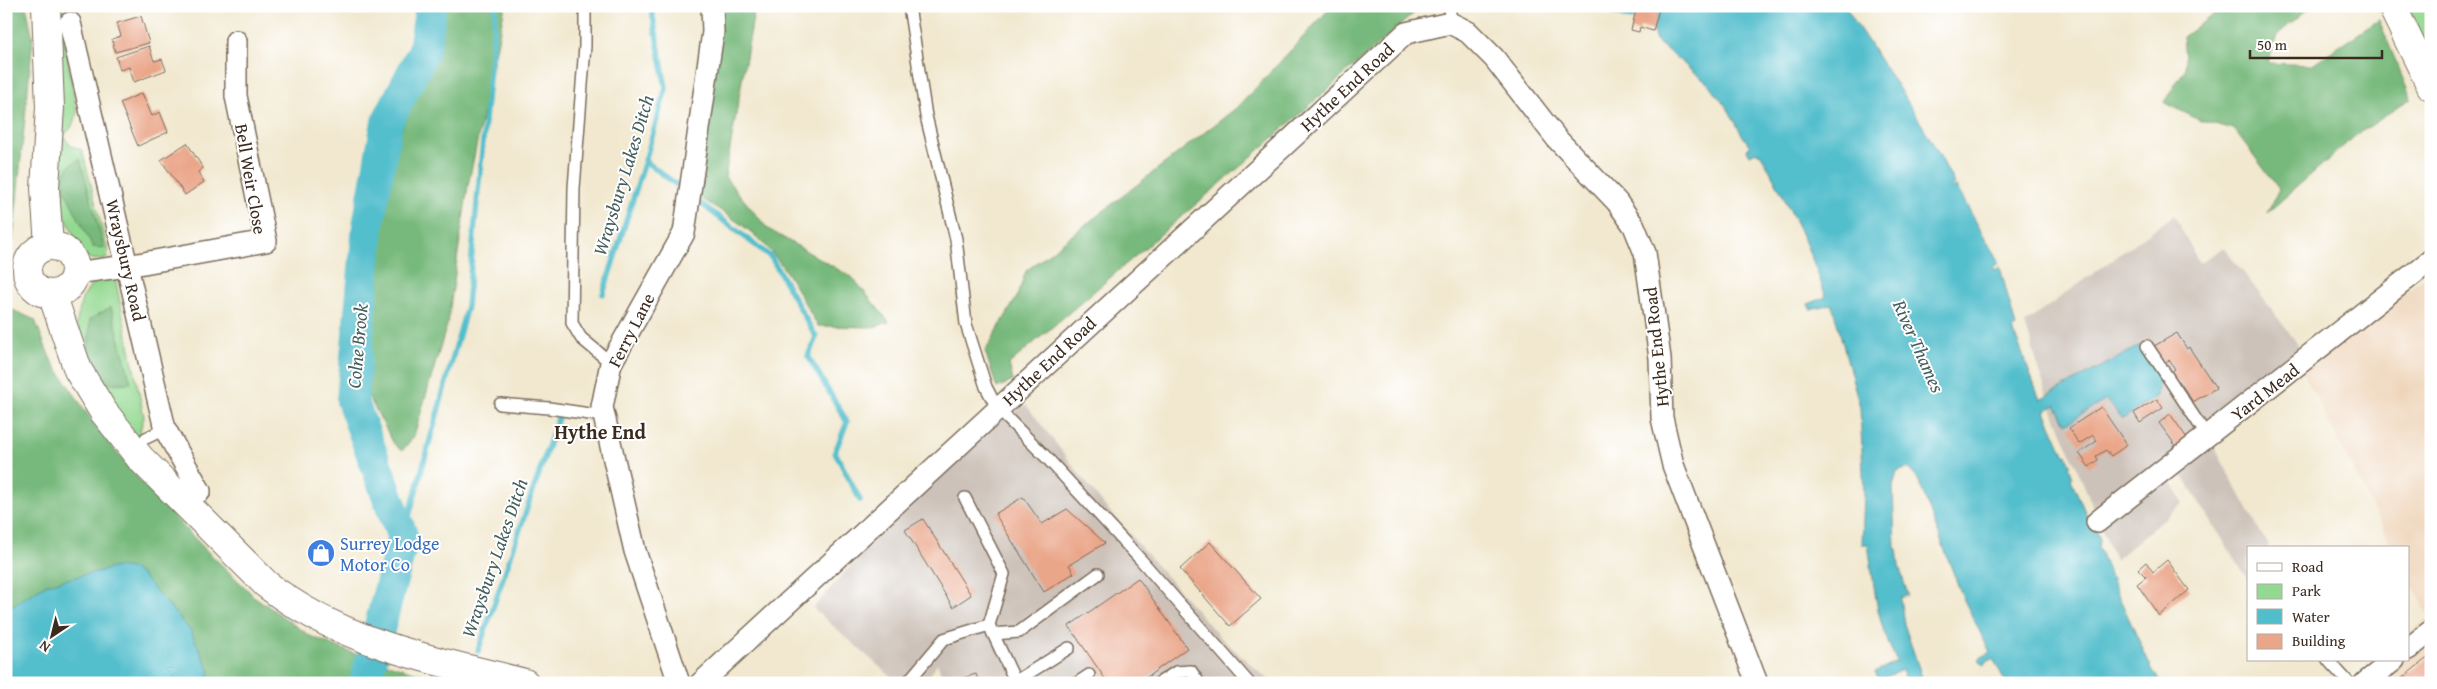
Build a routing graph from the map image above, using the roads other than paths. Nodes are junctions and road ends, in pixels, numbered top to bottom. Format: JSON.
{"nodes":[{"id":1,"x":46,"y":6,"type":"edge"},
{"id":2,"x":585,"y":6,"type":"edge"},
{"id":3,"x":712,"y":6,"type":"edge"},
{"id":4,"x":909,"y":6,"type":"edge"},
{"id":5,"x":2392,"y":6,"type":"edge"},
{"id":6,"x":1450,"y":14,"type":"edge"},
{"id":7,"x":70,"y":23,"type":"dead end"},
{"id":8,"x":236,"y":40,"type":"dead end"},
{"id":9,"x":2431,"y":86,"type":"edge"},
{"id":10,"x":49,"y":246,"type":"junction"},
{"id":11,"x":2431,"y":260,"type":"edge"},
{"id":12,"x":128,"y":266,"type":"junction"},
{"id":13,"x":75,"y":273,"type":"junction"},
{"id":14,"x":17,"y":276,"type":"edge"},
{"id":15,"x":52,"y":294,"type":"junction"},
{"id":16,"x":2148,"y":346,"type":"dead end"},
{"id":17,"x":611,"y":363,"type":"junction"},
{"id":18,"x":500,"y":404,"type":"dead end"},
{"id":19,"x":997,"y":408,"type":"junction"},
{"id":20,"x":603,"y":416,"type":"junction"},
{"id":21,"x":165,"y":429,"type":"junction"},
{"id":22,"x":2207,"y":436,"type":"junction"},
{"id":23,"x":146,"y":438,"type":"dead end"},
{"id":24,"x":200,"y":490,"type":"dead end"},
{"id":25,"x":965,"y":498,"type":"dead end"},
{"id":26,"x":2097,"y":522,"type":"dead end"},
{"id":27,"x":1098,"y":574,"type":"dead end"},
{"id":28,"x":991,"y":630,"type":"junction"},
{"id":29,"x":2431,"y":631,"type":"edge"},
{"id":30,"x":2410,"y":647,"type":"edge"},
{"id":31,"x":1069,"y":648,"type":"dead end"},
{"id":32,"x":2330,"y":662,"type":"edge"},
{"id":33,"x":2392,"y":662,"type":"edge"},
{"id":34,"x":1090,"y":675,"type":"dead end"},
{"id":35,"x":1016,"y":682,"type":"edge"},
{"id":36,"x":525,"y":683,"type":"edge"},
{"id":37,"x":679,"y":683,"type":"edge"},
{"id":38,"x":701,"y":683,"type":"edge"},
{"id":39,"x":906,"y":683,"type":"edge"},
{"id":40,"x":1077,"y":683,"type":"edge"},
{"id":41,"x":1160,"y":683,"type":"edge"},
{"id":42,"x":1199,"y":683,"type":"edge"},
{"id":43,"x":1249,"y":683,"type":"edge"},
{"id":44,"x":1757,"y":683,"type":"edge"},
{"id":45,"x":2349,"y":683,"type":"edge"},
{"id":46,"x":2366,"y":683,"type":"edge"}],
"edges":[{"from":1,"to":10,"type":"main road"},
{"from":2,"to":17,"type":"lane"},
{"from":3,"to":17,"type":"street","name":"Ferry Lane"},
{"from":4,"to":19,"type":"lane"},
{"from":5,"to":9,"type":"main road"},
{"from":6,"to":19,"type":"street","name":"Hythe End Road"},
{"from":6,"to":44,"type":"street","name":"Hythe End Road"},
{"from":7,"to":12,"type":"street","name":"Wraysbury Road"},
{"from":8,"to":12,"type":"street","name":"Bell Weir Close"},
{"from":10,"to":13,"type":"main road"},
{"from":10,"to":14,"type":"main road"},
{"from":11,"to":22,"type":"street","name":"Yard Mead"},
{"from":12,"to":13,"type":"street"},
{"from":12,"to":21,"type":"street","name":"Wraysbury Road"},
{"from":13,"to":15,"type":"main road"},
{"from":14,"to":15,"type":"main road"},
{"from":15,"to":36,"type":"main road"},
{"from":16,"to":22,"type":"lane"},
{"from":17,"to":20,"type":"street","name":"Ferry Lane"},
{"from":18,"to":20,"type":"lane"},
{"from":19,"to":38,"type":"street","name":"Hythe End Road"},
{"from":19,"to":43,"type":"lane"},
{"from":20,"to":37,"type":"street","name":"Ferry Lane"},
{"from":21,"to":23,"type":"lane"},
{"from":21,"to":24,"type":"street","name":"Wraysbury Road"},
{"from":22,"to":26,"type":"street","name":"Yard Mead"},
{"from":25,"to":28,"type":"lane"},
{"from":27,"to":28,"type":"lane"},
{"from":28,"to":35,"type":"lane"},
{"from":28,"to":39,"type":"lane"},
{"from":29,"to":30,"type":"street"},
{"from":31,"to":35,"type":"lane"},
{"from":32,"to":45,"type":"lane"},
{"from":33,"to":46,"type":"street"},
{"from":34,"to":40,"type":"lane"},
{"from":41,"to":42,"type":"lane"}]}
